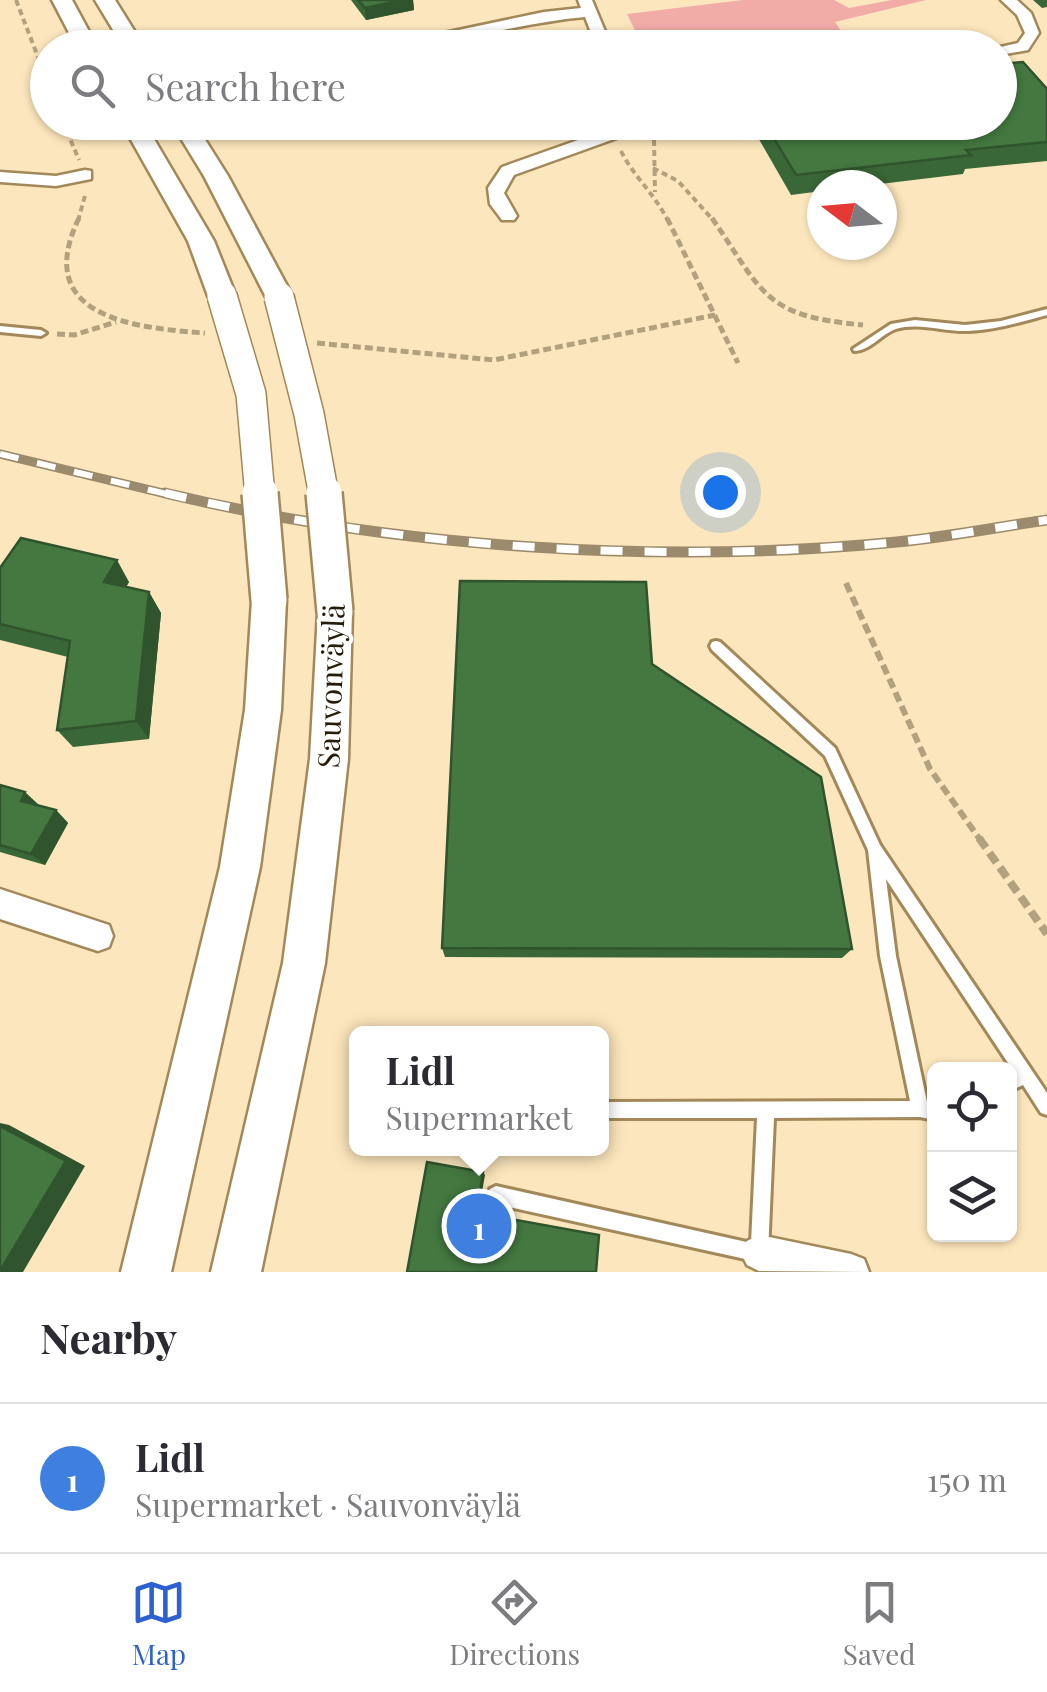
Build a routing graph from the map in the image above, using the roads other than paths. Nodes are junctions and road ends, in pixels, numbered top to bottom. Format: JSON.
{"nodes":[{"id":1,"x":62,"y":0,"type":"edge"},
{"id":2,"x":106,"y":0,"type":"edge"},
{"id":3,"x":1008,"y":0,"type":"edge"},
{"id":4,"x":587,"y":6,"type":"edge"},
{"id":5,"x":78,"y":30,"type":"edge"},
{"id":6,"x":124,"y":30,"type":"edge"},
{"id":7,"x":472,"y":30,"type":"edge"},
{"id":8,"x":597,"y":30,"type":"edge"},
{"id":9,"x":1017,"y":48,"type":"edge"},
{"id":10,"x":142,"y":140,"type":"edge"},
{"id":11,"x":193,"y":140,"type":"edge"},
{"id":12,"x":602,"y":140,"type":"edge"},
{"id":13,"x":85,"y":176,"type":"road end"},
{"id":14,"x":0,"y":177,"type":"edge"},
{"id":15,"x":508,"y":216,"type":"dead end"},
{"id":16,"x":1047,"y":312,"type":"edge"},
{"id":17,"x":0,"y":329,"type":"edge"},
{"id":18,"x":41,"y":333,"type":"road end"},
{"id":19,"x":858,"y":349,"type":"dead end"},
{"id":20,"x":716,"y":646,"type":"dead end"},
{"id":21,"x":875,"y":850,"type":"junction"},
{"id":22,"x":0,"y":904,"type":"edge"},
{"id":23,"x":98,"y":936,"type":"dead end"},
{"id":24,"x":1006,"y":1062,"type":"edge"},
{"id":25,"x":1017,"y":1079,"type":"edge"},
{"id":26,"x":1047,"y":1107,"type":"edge"},
{"id":27,"x":766,"y":1109,"type":"junction"},
{"id":28,"x":609,"y":1110,"type":"edge"},
{"id":29,"x":927,"y":1111,"type":"edge"},
{"id":30,"x":496,"y":1195,"type":"dead end"},
{"id":31,"x":760,"y":1253,"type":"junction"},
{"id":32,"x":146,"y":1272,"type":"edge"},
{"id":33,"x":236,"y":1272,"type":"edge"},
{"id":34,"x":851,"y":1272,"type":"edge"}],
"edges":[{"from":1,"to":5,"type":"main road"},
{"from":2,"to":6,"type":"main road"},
{"from":3,"to":9,"type":"street"},
{"from":4,"to":7,"type":"street"},
{"from":4,"to":8,"type":"street"},
{"from":10,"to":32,"type":"main road","bridge":true},
{"from":11,"to":33,"type":"main road","name":"Sauvonväylä","bridge":true},
{"from":12,"to":15,"type":"street"},
{"from":13,"to":14,"type":"street"},
{"from":16,"to":19,"type":"lane"},
{"from":17,"to":18,"type":"lane"},
{"from":20,"to":21,"type":"lane"},
{"from":21,"to":24,"type":"lane"},
{"from":21,"to":29,"type":"lane"},
{"from":22,"to":23,"type":"street"},
{"from":25,"to":26,"type":"lane"},
{"from":27,"to":28,"type":"lane"},
{"from":27,"to":29,"type":"lane"},
{"from":27,"to":31,"type":"lane"},
{"from":30,"to":31,"type":"lane"},
{"from":31,"to":34,"type":"street"}]}
